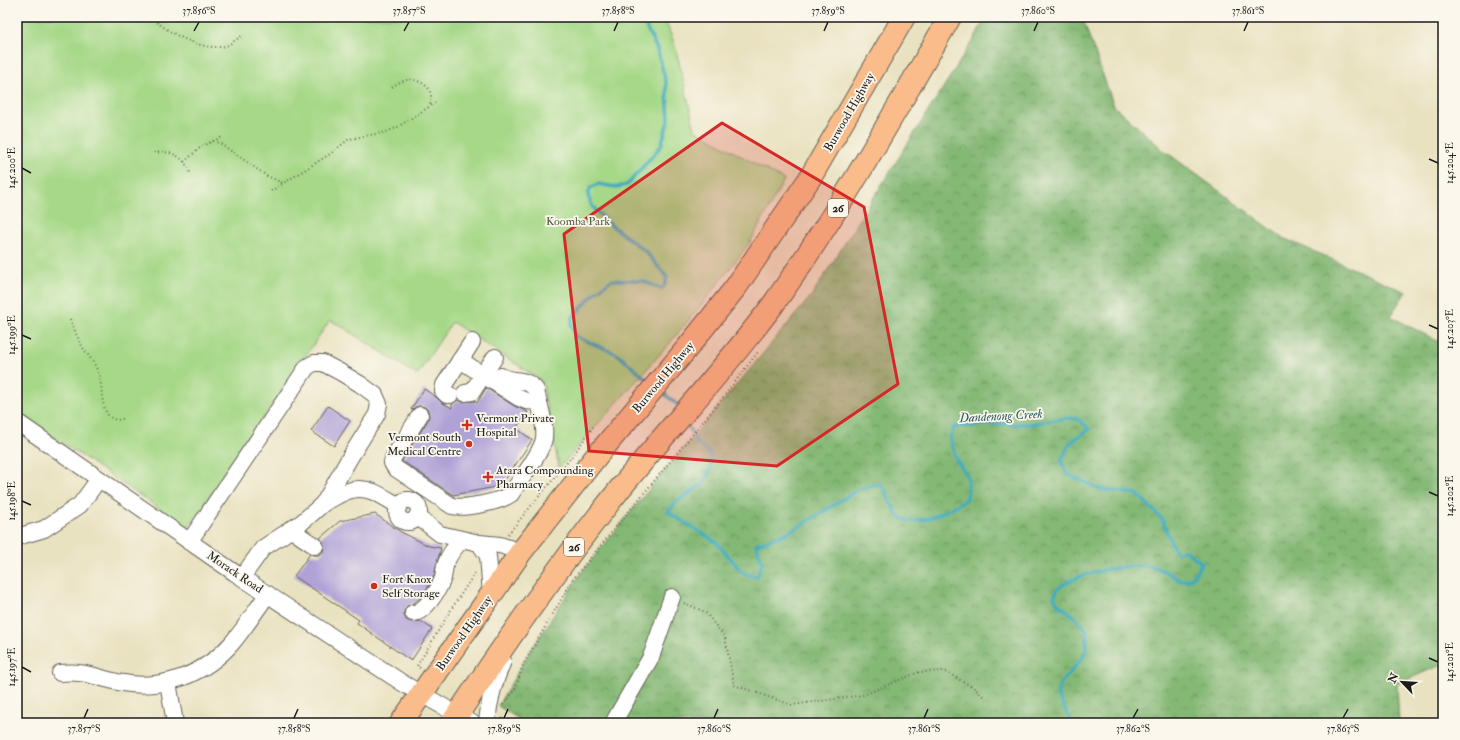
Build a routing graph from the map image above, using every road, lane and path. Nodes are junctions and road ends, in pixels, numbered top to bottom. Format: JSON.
{"nodes":[{"id":1,"x":151,"y":17,"type":"edge"},
{"id":2,"x":904,"y":17,"type":"edge"},
{"id":3,"x":950,"y":17,"type":"edge"},
{"id":4,"x":244,"y":35,"type":"dead end"},
{"id":5,"x":392,"y":87,"type":"dead end"},
{"id":6,"x":435,"y":103,"type":"dead end"},
{"id":7,"x":429,"y":107,"type":"junction"},
{"id":8,"x":222,"y":137,"type":"dead end"},
{"id":9,"x":213,"y":141,"type":"junction"},
{"id":10,"x":154,"y":153,"type":"dead end"},
{"id":11,"x":184,"y":162,"type":"junction"},
{"id":12,"x":190,"y":173,"type":"dead end"},
{"id":13,"x":283,"y":183,"type":"junction"},
{"id":14,"x":271,"y":191,"type":"dead end"},
{"id":15,"x":70,"y":319,"type":"dead end"},
{"id":16,"x":472,"y":342,"type":"dead end"},
{"id":17,"x":495,"y":357,"type":"dead end"},
{"id":18,"x":460,"y":360,"type":"junction"},
{"id":19,"x":483,"y":375,"type":"junction"},
{"id":20,"x":501,"y":376,"type":"dead end"},
{"id":21,"x":714,"y":393,"type":"junction"},
{"id":22,"x":538,"y":402,"type":"junction"},
{"id":23,"x":124,"y":418,"type":"dead end"},
{"id":24,"x":420,"y":419,"type":"dead end"},
{"id":25,"x":17,"y":422,"type":"edge"},
{"id":26,"x":662,"y":454,"type":"junction"},
{"id":27,"x":99,"y":479,"type":"junction"},
{"id":28,"x":422,"y":485,"type":"junction"},
{"id":29,"x":324,"y":503,"type":"junction"},
{"id":30,"x":410,"y":507,"type":"junction"},
{"id":31,"x":290,"y":529,"type":"junction"},
{"id":32,"x":440,"y":534,"type":"junction"},
{"id":33,"x":17,"y":537,"type":"edge"},
{"id":34,"x":462,"y":540,"type":"junction"},
{"id":35,"x":189,"y":542,"type":"junction"},
{"id":36,"x":478,"y":543,"type":"junction"},
{"id":37,"x":315,"y":546,"type":"dead end"},
{"id":38,"x":521,"y":552,"type":"junction"},
{"id":39,"x":446,"y":563,"type":"junction"},
{"id":40,"x":238,"y":575,"type":"junction"},
{"id":41,"x":268,"y":594,"type":"junction"},
{"id":42,"x":491,"y":594,"type":"junction"},
{"id":43,"x":672,"y":597,"type":"joint"},
{"id":44,"x":413,"y":613,"type":"dead end"},
{"id":45,"x":498,"y":653,"type":"junction"},
{"id":46,"x":60,"y":673,"type":"dead end"},
{"id":47,"x":168,"y":682,"type":"junction"},
{"id":48,"x":421,"y":694,"type":"junction"},
{"id":49,"x":985,"y":698,"type":"dead end"},
{"id":50,"x":498,"y":708,"type":"dead end"},
{"id":51,"x":460,"y":720,"type":"edge"},
{"id":52,"x":175,"y":723,"type":"edge"},
{"id":53,"x":401,"y":723,"type":"edge"},
{"id":54,"x":487,"y":723,"type":"edge"},
{"id":55,"x":613,"y":723,"type":"edge"}],
"edges":[{"from":1,"to":4,"type":"path"},
{"from":2,"to":38,"type":"highway","name":"Burwood Highway"},
{"from":3,"to":21,"type":"highway","number":"26"},
{"from":5,"to":7,"type":"path"},
{"from":6,"to":7,"type":"path"},
{"from":7,"to":13,"type":"path"},
{"from":8,"to":9,"type":"path"},
{"from":9,"to":11,"type":"path"},
{"from":9,"to":13,"type":"path"},
{"from":10,"to":11,"type":"path"},
{"from":11,"to":12,"type":"path"},
{"from":13,"to":14,"type":"path"},
{"from":15,"to":23,"type":"path"},
{"from":16,"to":18,"type":"street"},
{"from":17,"to":19,"type":"street"},
{"from":18,"to":19,"type":"street"},
{"from":18,"to":19,"type":"street"},
{"from":19,"to":22,"type":"street"},
{"from":20,"to":22,"type":"street"},
{"from":21,"to":26,"type":"highway","number":"26"},
{"from":21,"to":26,"type":"path"},
{"from":22,"to":28,"type":"street"},
{"from":24,"to":28,"type":"street"},
{"from":25,"to":27,"type":"street","name":"Morack Road"},
{"from":26,"to":45,"type":"highway","number":"26"},
{"from":26,"to":50,"type":"path"},
{"from":27,"to":33,"type":"street"},
{"from":27,"to":35,"type":"street","name":"Morack Road"},
{"from":28,"to":30,"type":"street"},
{"from":29,"to":30,"type":"street"},
{"from":29,"to":31,"type":"street"},
{"from":29,"to":35,"type":"street"},
{"from":29,"to":40,"type":"street"},
{"from":30,"to":32,"type":"street"},
{"from":31,"to":37,"type":"street"},
{"from":31,"to":40,"type":"street"},
{"from":32,"to":34,"type":"street"},
{"from":32,"to":39,"type":"street"},
{"from":34,"to":36,"type":"street"},
{"from":34,"to":39,"type":"street"},
{"from":35,"to":40,"type":"street","name":"Morack Road"},
{"from":36,"to":38,"type":"street"},
{"from":36,"to":42,"type":"street"},
{"from":38,"to":42,"type":"highway","name":"Burwood Highway"},
{"from":39,"to":44,"type":"street"},
{"from":40,"to":41,"type":"street","name":"Morack Road"},
{"from":41,"to":47,"type":"street"},
{"from":41,"to":48,"type":"street","name":"Morack Road"},
{"from":42,"to":48,"type":"highway","name":"Burwood Highway"},
{"from":43,"to":49,"type":"path"},
{"from":43,"to":55,"type":"street"},
{"from":45,"to":51,"type":"highway","number":"26"},
{"from":45,"to":54,"type":"street"},
{"from":46,"to":47,"type":"street"},
{"from":47,"to":52,"type":"street"},
{"from":48,"to":51,"type":"street","name":"Morack Road"},
{"from":48,"to":53,"type":"highway","name":"Burwood Highway"}]}
